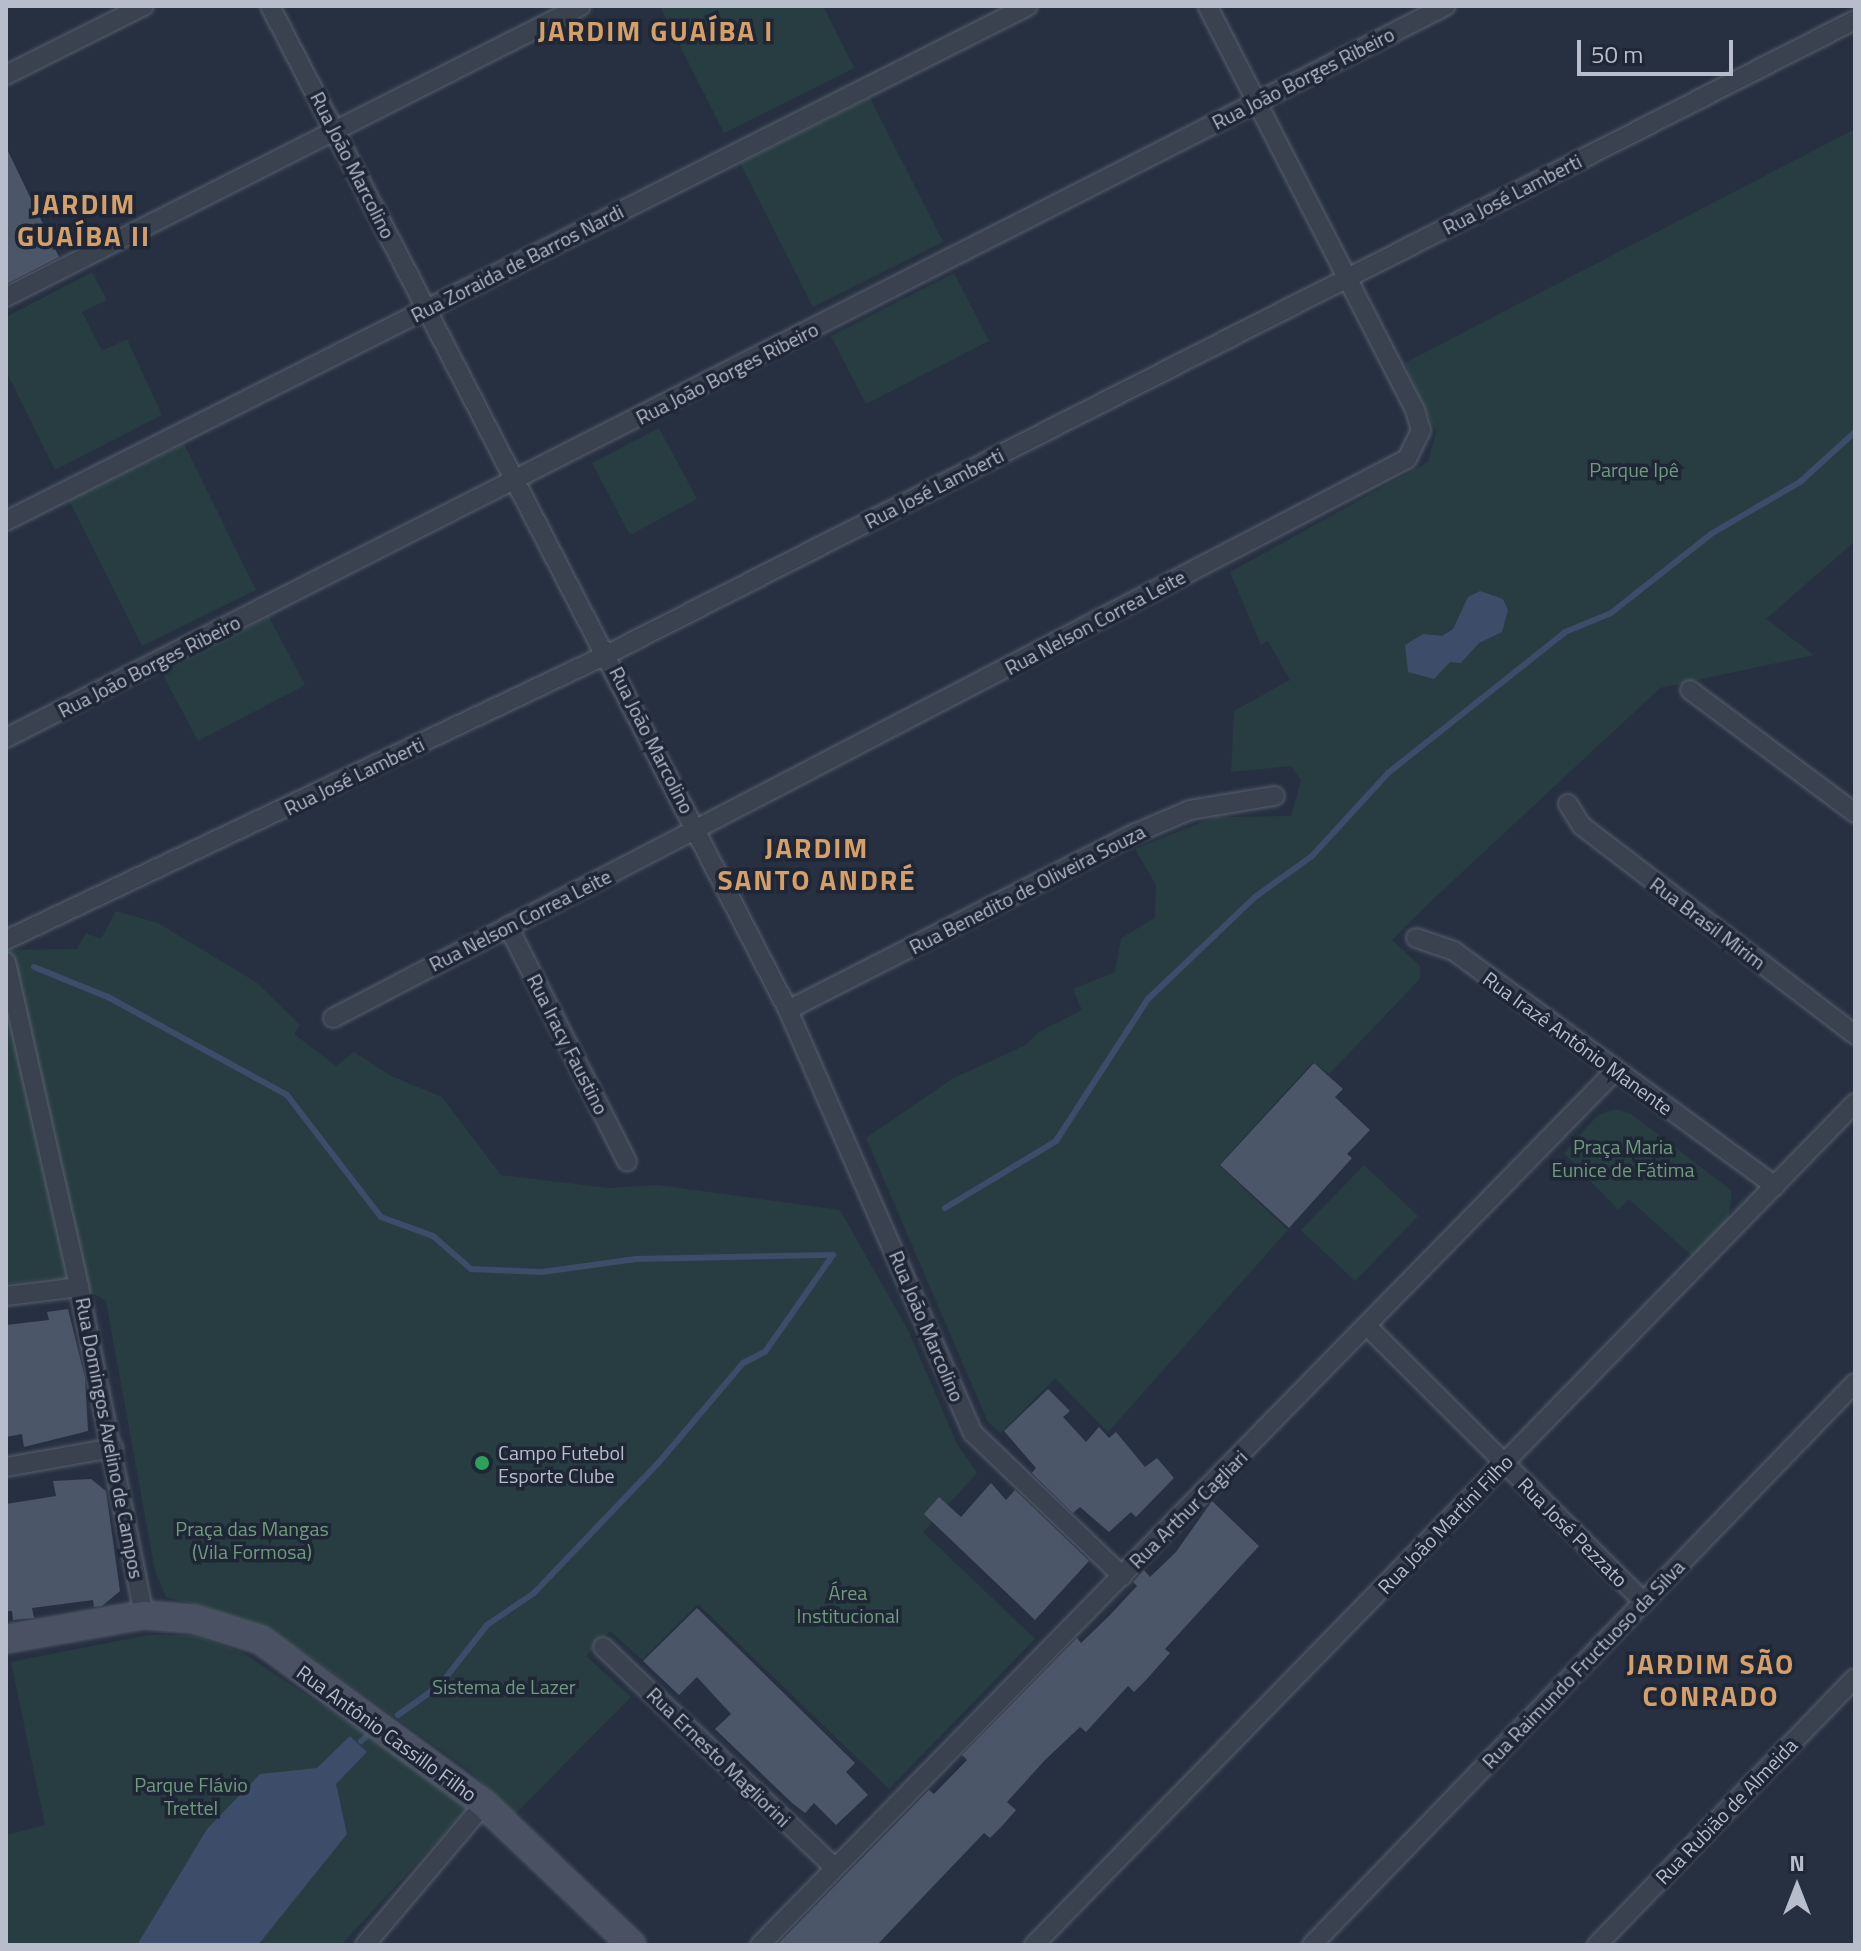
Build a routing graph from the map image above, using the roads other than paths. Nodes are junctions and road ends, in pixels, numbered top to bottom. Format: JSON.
{"nodes":[{"id":1,"x":144,"y":6,"type":"edge"},
{"id":2,"x":270,"y":6,"type":"edge"},
{"id":3,"x":581,"y":6,"type":"edge"},
{"id":4,"x":1028,"y":6,"type":"edge"},
{"id":5,"x":1207,"y":6,"type":"edge"},
{"id":6,"x":1446,"y":6,"type":"edge"},
{"id":7,"x":1855,"y":20,"type":"edge"},
{"id":8,"x":6,"y":75,"type":"edge"},
{"id":9,"x":1256,"y":102,"type":"junction"},
{"id":10,"x":335,"y":130,"type":"junction"},
{"id":11,"x":1346,"y":278,"type":"junction"},
{"id":12,"x":6,"y":297,"type":"edge"},
{"id":13,"x":428,"y":308,"type":"junction"},
{"id":14,"x":518,"y":479,"type":"junction"},
{"id":15,"x":6,"y":521,"type":"edge"},
{"id":16,"x":608,"y":654,"type":"junction"},
{"id":17,"x":1690,"y":690,"type":"dead end"},
{"id":18,"x":6,"y":738,"type":"edge"},
{"id":19,"x":1275,"y":796,"type":"dead end"},
{"id":20,"x":1568,"y":804,"type":"dead end"},
{"id":21,"x":1855,"y":813,"type":"edge"},
{"id":22,"x":698,"y":830,"type":"junction"},
{"id":23,"x":508,"y":926,"type":"junction"},
{"id":24,"x":1416,"y":938,"type":"dead end"},
{"id":25,"x":6,"y":940,"type":"edge"},
{"id":26,"x":6,"y":962,"type":"edge"},
{"id":27,"x":788,"y":1010,"type":"junction"},
{"id":28,"x":333,"y":1018,"type":"dead end"},
{"id":29,"x":1855,"y":1035,"type":"edge"},
{"id":30,"x":1615,"y":1071,"type":"junction"},
{"id":31,"x":1855,"y":1103,"type":"edge"},
{"id":32,"x":627,"y":1162,"type":"dead end"},
{"id":33,"x":1775,"y":1186,"type":"junction"},
{"id":34,"x":79,"y":1287,"type":"junction"},
{"id":35,"x":6,"y":1296,"type":"edge"},
{"id":36,"x":1367,"y":1326,"type":"junction"},
{"id":37,"x":1855,"y":1383,"type":"edge"},
{"id":38,"x":113,"y":1448,"type":"junction"},
{"id":39,"x":1505,"y":1462,"type":"junction"},
{"id":40,"x":6,"y":1467,"type":"edge"},
{"id":41,"x":1122,"y":1576,"type":"junction"},
{"id":42,"x":1644,"y":1602,"type":"junction"},
{"id":43,"x":144,"y":1615,"type":"junction"},
{"id":44,"x":6,"y":1639,"type":"edge"},
{"id":45,"x":603,"y":1647,"type":"dead end"},
{"id":46,"x":1855,"y":1678,"type":"edge"},
{"id":47,"x":484,"y":1804,"type":"junction"},
{"id":48,"x":835,"y":1868,"type":"junction"},
{"id":49,"x":1319,"y":1943,"type":"edge"},
{"id":50,"x":365,"y":1945,"type":"edge"},
{"id":51,"x":632,"y":1945,"type":"edge"},
{"id":52,"x":760,"y":1945,"type":"edge"},
{"id":53,"x":1034,"y":1945,"type":"edge"},
{"id":54,"x":1597,"y":1945,"type":"edge"}],
"edges":[{"from":1,"to":8,"type":"street"},
{"from":2,"to":10,"type":"street","name":"Rua João Marcolino"},
{"from":3,"to":10,"type":"street"},
{"from":4,"to":13,"type":"street","name":"Rua Zoraida de Barros Nardi"},
{"from":5,"to":9,"type":"street","name":"Rua Nelson Correa Leite"},
{"from":6,"to":9,"type":"street","name":"Rua João Borges Ribeiro"},
{"from":7,"to":11,"type":"street","name":"Rua José Lamberti"},
{"from":9,"to":11,"type":"street","name":"Rua Nelson Correa Leite"},
{"from":9,"to":14,"type":"street","name":"Rua João Borges Ribeiro"},
{"from":10,"to":12,"type":"street"},
{"from":10,"to":13,"type":"street","name":"Rua João Marcolino"},
{"from":11,"to":16,"type":"street","name":"Rua José Lamberti"},
{"from":11,"to":22,"type":"street","name":"Rua Nelson Correa Leite"},
{"from":13,"to":14,"type":"street","name":"Rua João Marcolino"},
{"from":13,"to":15,"type":"street","name":"Rua Zoraida de Barros Nardi"},
{"from":14,"to":16,"type":"street","name":"Rua João Marcolino"},
{"from":14,"to":18,"type":"street","name":"Rua João Borges Ribeiro"},
{"from":16,"to":22,"type":"street","name":"Rua João Marcolino"},
{"from":16,"to":25,"type":"street","name":"Rua José Lamberti"},
{"from":17,"to":21,"type":"street"},
{"from":19,"to":27,"type":"street","name":"Rua Benedito de Oliveira Souza"},
{"from":20,"to":29,"type":"street","name":"Rua Brasil Mirim"},
{"from":22,"to":23,"type":"street","name":"Rua Nelson Correa Leite"},
{"from":22,"to":27,"type":"street","name":"Rua João Marcolino"},
{"from":23,"to":28,"type":"street","name":"Rua Nelson Correa Leite"},
{"from":23,"to":32,"type":"street","name":"Rua Iracy Faustino"},
{"from":24,"to":30,"type":"street","name":"Rua Irazê Antônio Manente"},
{"from":26,"to":34,"type":"street"},
{"from":27,"to":41,"type":"street","name":"Rua João Marcolino"},
{"from":30,"to":33,"type":"street","name":"Rua Irazê Antônio Manente"},
{"from":30,"to":36,"type":"street","name":"Rua Arthur Cagliari"},
{"from":31,"to":33,"type":"street","name":"Rua João Martini Filho"},
{"from":33,"to":39,"type":"street","name":"Rua João Martini Filho"},
{"from":34,"to":35,"type":"street","name":"Rua Domingos Avelino de Campos"},
{"from":34,"to":38,"type":"street","name":"Rua Domingos Avelino de Campos"},
{"from":36,"to":39,"type":"street","name":"Rua José Pezzato"},
{"from":36,"to":41,"type":"street","name":"Rua Arthur Cagliari"},
{"from":37,"to":42,"type":"street","name":"Rua Raimundo Fructuoso da Silva"},
{"from":38,"to":40,"type":"street"},
{"from":38,"to":43,"type":"street","name":"Rua Domingos Avelino de Campos"},
{"from":39,"to":42,"type":"street","name":"Rua José Pezzato"},
{"from":39,"to":53,"type":"street","name":"Rua João Martini Filho"},
{"from":41,"to":48,"type":"street","name":"Rua Arthur Cagliari"},
{"from":42,"to":49,"type":"street","name":"Rua Raimundo Fructuoso da Silva"},
{"from":43,"to":44,"type":"street","name":"Rua Antônio Cassillo Filho"},
{"from":43,"to":47,"type":"street","name":"Rua Antônio Cassillo Filho"},
{"from":45,"to":48,"type":"street","name":"Rua Ernesto Magliorini"},
{"from":46,"to":54,"type":"street","name":"Rua Rubião de Almeida"},
{"from":47,"to":50,"type":"street"},
{"from":47,"to":51,"type":"street","name":"Rua Antônio Cassillo Filho"},
{"from":48,"to":52,"type":"street","name":"Rua Arthur Cagliari"}]}
